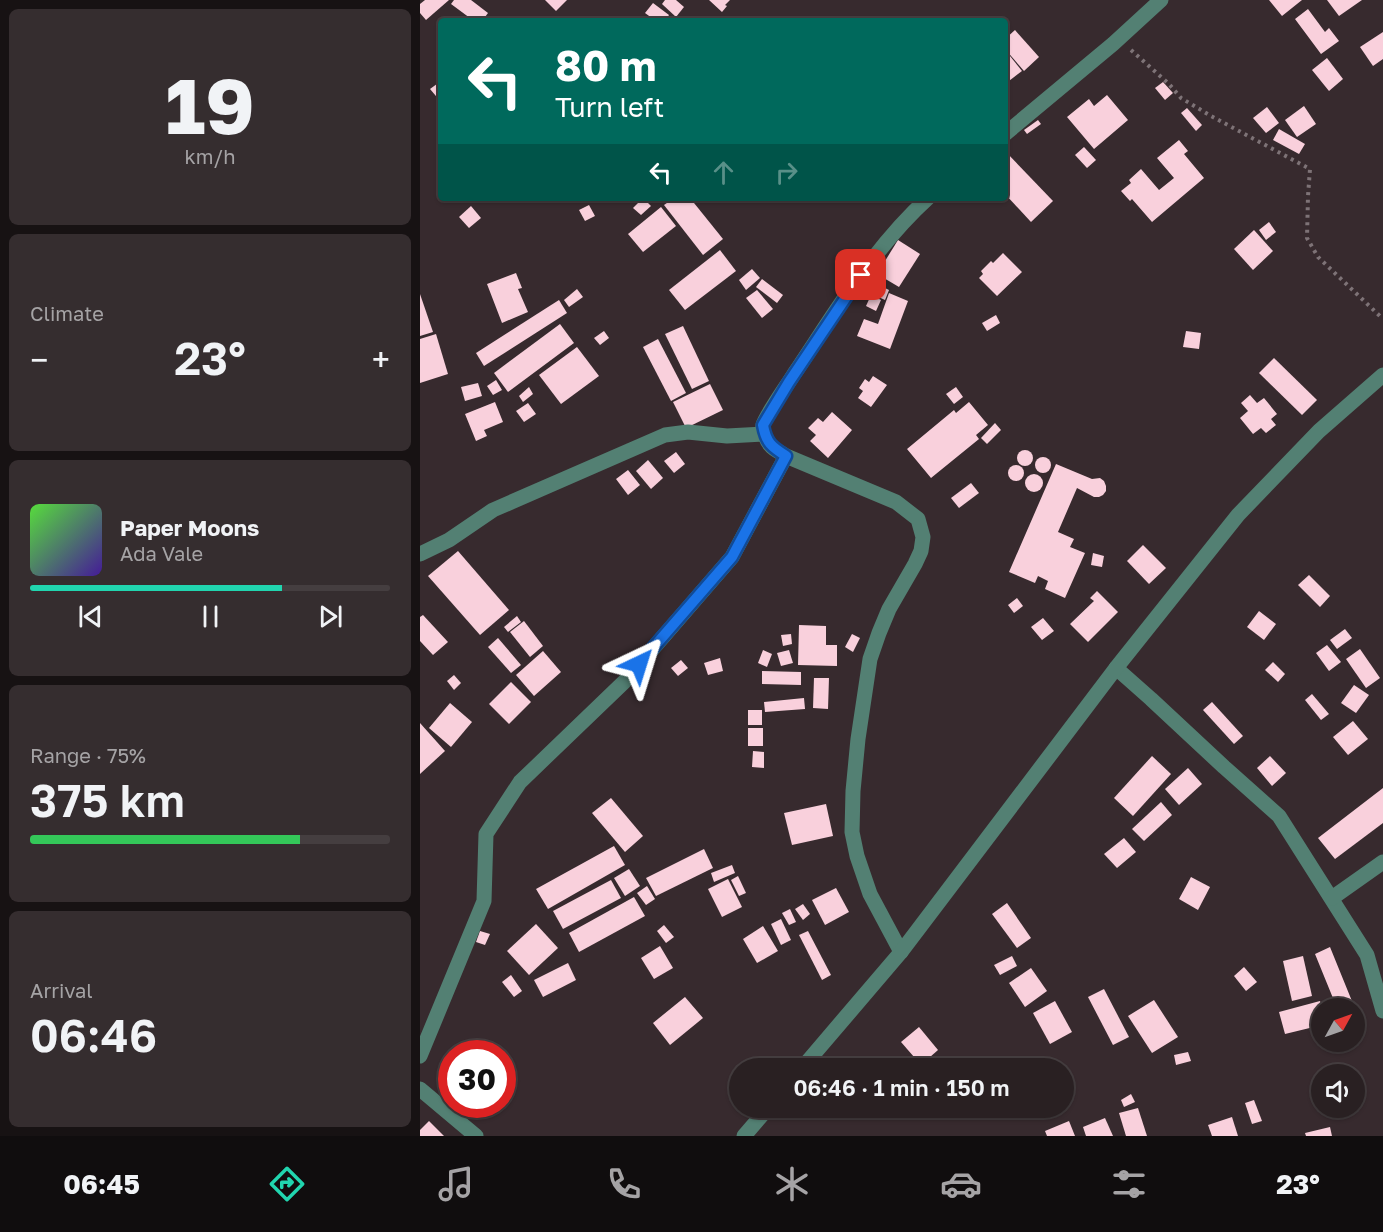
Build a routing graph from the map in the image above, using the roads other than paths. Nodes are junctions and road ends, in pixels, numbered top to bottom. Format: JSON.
{"nodes":[{"id":1,"x":1161,"y":0,"type":"edge"},
{"id":2,"x":1008,"y":131,"type":"edge"},
{"id":3,"x":925,"y":201,"type":"edge"},
{"id":4,"x":1383,"y":375,"type":"edge"},
{"id":5,"x":764,"y":434,"type":"junction"},
{"id":6,"x":786,"y":456,"type":"junction"},
{"id":7,"x":420,"y":554,"type":"edge"},
{"id":8,"x":1116,"y":668,"type":"junction"},
{"id":9,"x":1383,"y":862,"type":"edge"},
{"id":10,"x":1332,"y":898,"type":"junction"},
{"id":11,"x":902,"y":952,"type":"junction"},
{"id":12,"x":1383,"y":1007,"type":"edge"},
{"id":13,"x":420,"y":1056,"type":"edge"},
{"id":14,"x":811,"y":1058,"type":"edge"},
{"id":15,"x":420,"y":1089,"type":"edge"},
{"id":16,"x":760,"y":1118,"type":"edge"},
{"id":17,"x":476,"y":1136,"type":"edge"},
{"id":18,"x":744,"y":1136,"type":"edge"}],
"edges":[{"from":1,"to":2,"type":"street"},
{"from":3,"to":5,"type":"street"},
{"from":4,"to":8,"type":"street"},
{"from":5,"to":6,"type":"street"},
{"from":5,"to":7,"type":"street"},
{"from":6,"to":11,"type":"street"},
{"from":6,"to":13,"type":"street"},
{"from":8,"to":10,"type":"street"},
{"from":8,"to":11,"type":"street"},
{"from":9,"to":10,"type":"street"},
{"from":10,"to":12,"type":"street"},
{"from":11,"to":14,"type":"street"},
{"from":15,"to":17,"type":"street"},
{"from":16,"to":18,"type":"street"}]}
